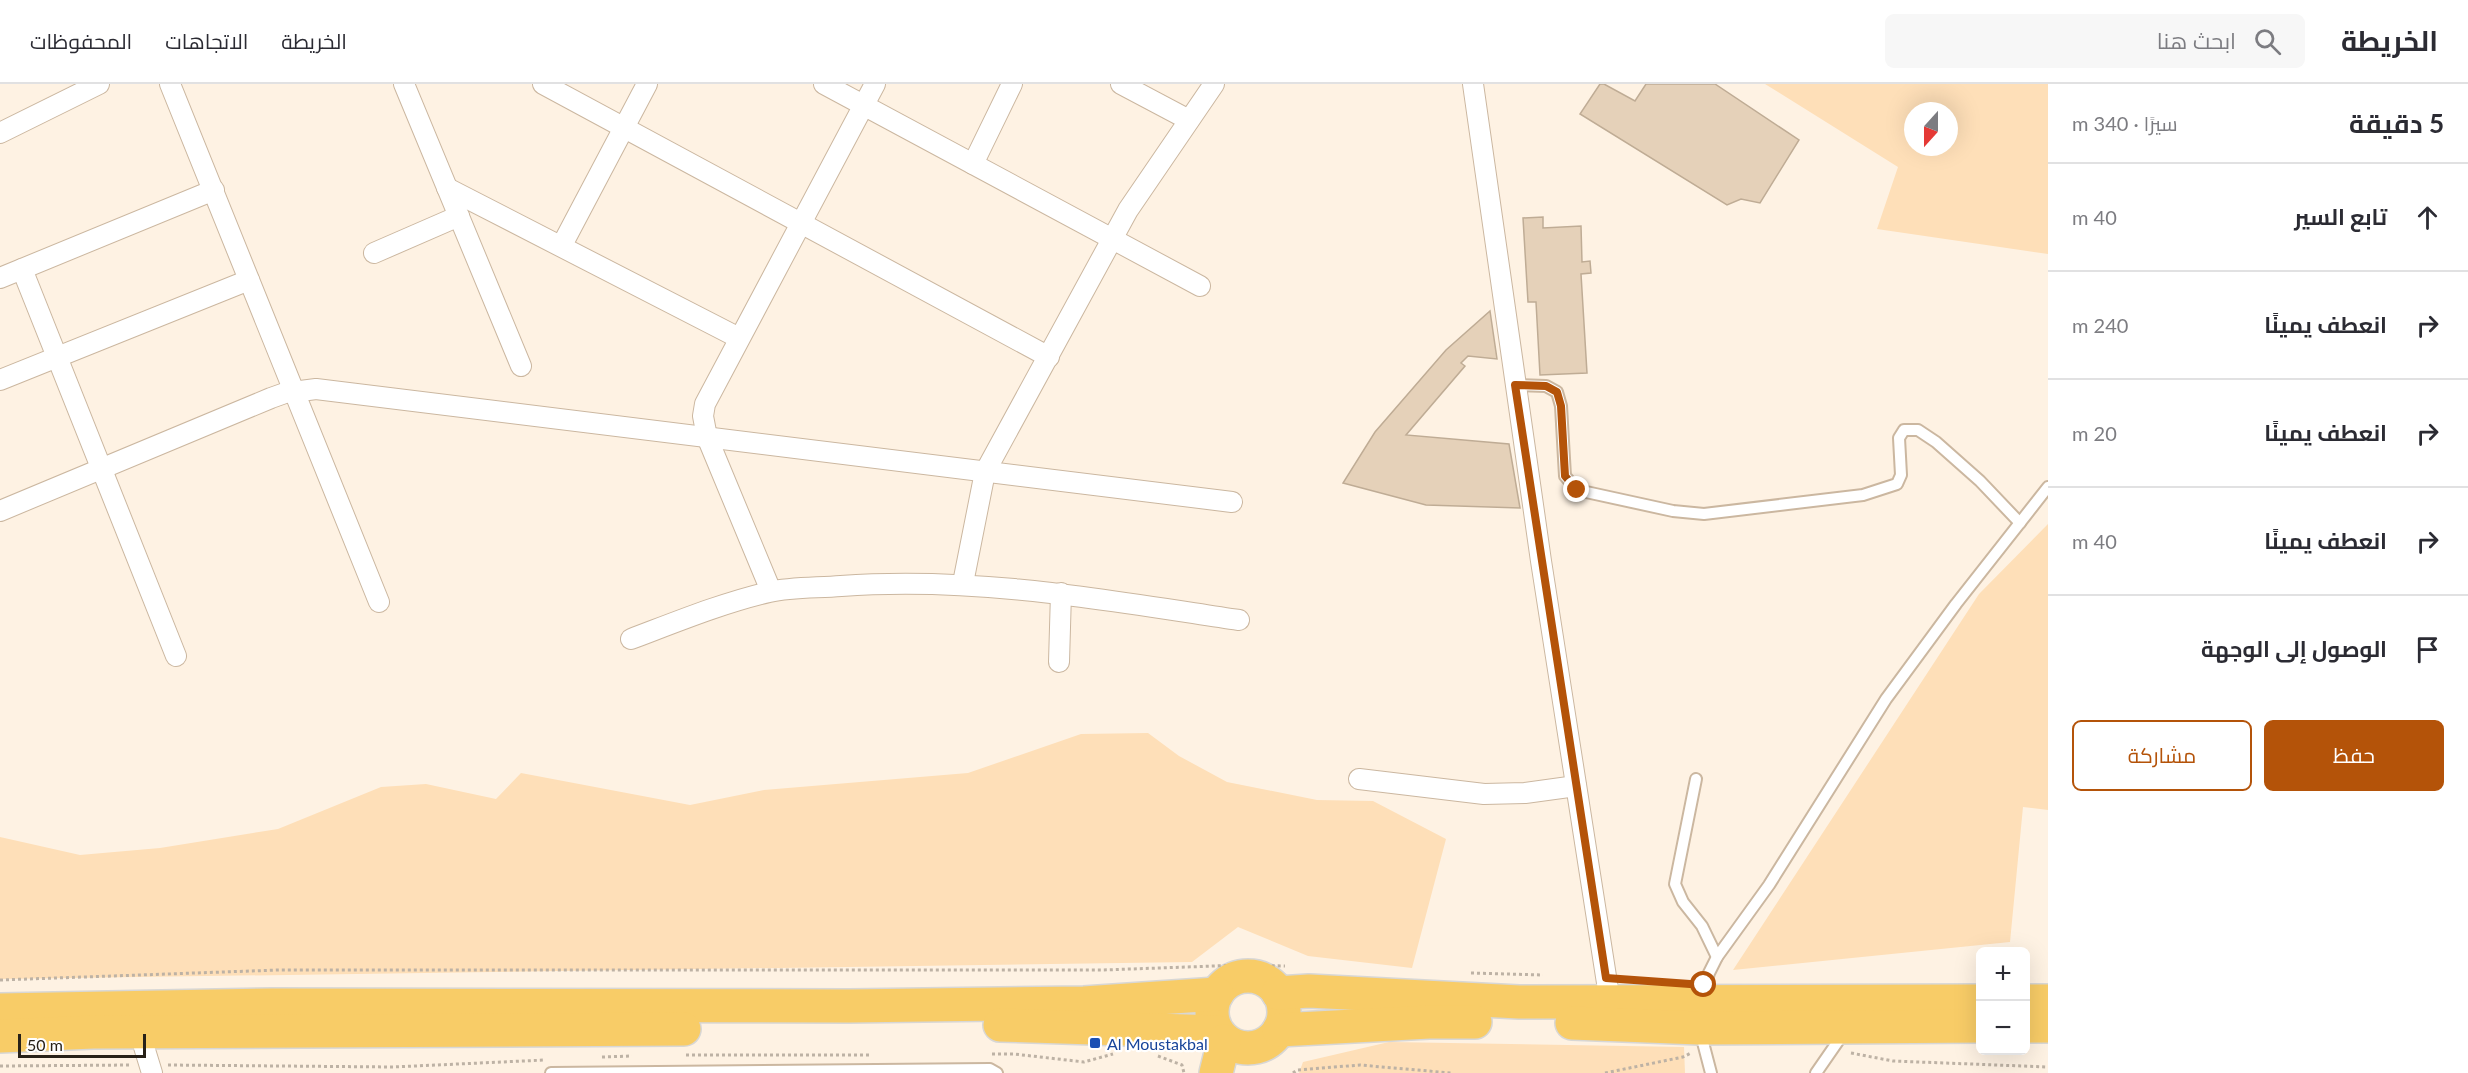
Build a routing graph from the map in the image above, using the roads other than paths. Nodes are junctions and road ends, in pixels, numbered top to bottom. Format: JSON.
{"nodes":[{"id":1,"x":99,"y":84,"type":"edge"},
{"id":2,"x":170,"y":84,"type":"edge"},
{"id":3,"x":543,"y":84,"type":"edge"},
{"id":4,"x":647,"y":84,"type":"edge"},
{"id":5,"x":824,"y":84,"type":"edge"},
{"id":6,"x":875,"y":84,"type":"edge"},
{"id":7,"x":1012,"y":84,"type":"edge"},
{"id":8,"x":1121,"y":84,"type":"edge"},
{"id":9,"x":1214,"y":84,"type":"edge"},
{"id":10,"x":1473,"y":84,"type":"edge"},
{"id":11,"x":407,"y":86,"type":"edge"},
{"id":12,"x":864,"y":105,"type":"junction"},
{"id":13,"x":1190,"y":120,"type":"junction"},
{"id":14,"x":624,"y":128,"type":"junction"},
{"id":15,"x":0,"y":133,"type":"edge"},
{"id":16,"x":973,"y":164,"type":"junction"},
{"id":17,"x":447,"y":188,"type":"junction"},
{"id":18,"x":214,"y":190,"type":"junction"},
{"id":19,"x":459,"y":216,"type":"junction"},
{"id":20,"x":800,"y":223,"type":"junction"},
{"id":21,"x":1113,"y":239,"type":"junction"},
{"id":22,"x":562,"y":245,"type":"junction"},
{"id":23,"x":374,"y":253,"type":"dead end"},
{"id":24,"x":22,"y":269,"type":"junction"},
{"id":25,"x":0,"y":278,"type":"edge"},
{"id":26,"x":249,"y":280,"type":"junction"},
{"id":27,"x":1200,"y":286,"type":"dead end"},
{"id":28,"x":739,"y":338,"type":"junction"},
{"id":29,"x":57,"y":357,"type":"junction"},
{"id":30,"x":1049,"y":357,"type":"junction"},
{"id":31,"x":521,"y":366,"type":"dead end"},
{"id":32,"x":0,"y":380,"type":"edge"},
{"id":33,"x":1515,"y":385,"type":"junction"},
{"id":34,"x":294,"y":392,"type":"junction"},
{"id":35,"x":707,"y":437,"type":"junction"},
{"id":36,"x":101,"y":468,"type":"junction"},
{"id":37,"x":985,"y":472,"type":"junction"},
{"id":38,"x":2048,"y":487,"type":"edge"},
{"id":39,"x":1232,"y":502,"type":"dead end"},
{"id":40,"x":0,"y":511,"type":"edge"},
{"id":41,"x":2020,"y":524,"type":"junction"},
{"id":42,"x":963,"y":583,"type":"junction"},
{"id":43,"x":771,"y":591,"type":"junction"},
{"id":44,"x":1061,"y":593,"type":"junction"},
{"id":45,"x":379,"y":602,"type":"dead end"},
{"id":46,"x":1239,"y":620,"type":"dead end"},
{"id":47,"x":631,"y":639,"type":"dead end"},
{"id":48,"x":176,"y":656,"type":"dead end"},
{"id":49,"x":1059,"y":662,"type":"dead end"},
{"id":50,"x":1359,"y":779,"type":"dead end"},
{"id":51,"x":1696,"y":779,"type":"dead end"},
{"id":52,"x":1576,"y":786,"type":"junction"},
{"id":53,"x":1717,"y":957,"type":"junction"},
{"id":54,"x":1284,"y":980,"type":"junction"},
{"id":55,"x":1217,"y":994,"type":"junction"},
{"id":56,"x":1976,"y":1001,"type":"edge"},
{"id":57,"x":2030,"y":1001,"type":"edge"},
{"id":58,"x":2048,"y":1001,"type":"edge"},
{"id":59,"x":1610,"y":1002,"type":"junction"},
{"id":60,"x":0,"y":1010,"type":"edge"},
{"id":61,"x":137,"y":1021,"type":"junction"},
{"id":62,"x":1702,"y":1025,"type":"junction"},
{"id":63,"x":1976,"y":1026,"type":"edge"},
{"id":64,"x":2030,"y":1026,"type":"edge"},
{"id":65,"x":2048,"y":1026,"type":"edge"},
{"id":66,"x":1277,"y":1034,"type":"junction"},
{"id":67,"x":0,"y":1036,"type":"edge"},
{"id":68,"x":1220,"y":1036,"type":"junction"},
{"id":69,"x":1839,"y":1038,"type":"junction"},
{"id":70,"x":152,"y":1073,"type":"edge"},
{"id":71,"x":551,"y":1073,"type":"edge"},
{"id":72,"x":997,"y":1073,"type":"edge"},
{"id":73,"x":1216,"y":1073,"type":"edge"},
{"id":74,"x":1266,"y":1073,"type":"edge"},
{"id":75,"x":1711,"y":1073,"type":"edge"},
{"id":76,"x":1816,"y":1073,"type":"edge"}],
"edges":[{"from":1,"to":15,"type":"street"},
{"from":2,"to":18,"type":"street"},
{"from":3,"to":14,"type":"street"},
{"from":4,"to":14,"type":"street"},
{"from":5,"to":12,"type":"street"},
{"from":6,"to":12,"type":"street"},
{"from":7,"to":16,"type":"street"},
{"from":8,"to":13,"type":"street"},
{"from":9,"to":13,"type":"street"},
{"from":10,"to":33,"type":"street"},
{"from":11,"to":17,"type":"street"},
{"from":12,"to":16,"type":"street"},
{"from":12,"to":20,"type":"street"},
{"from":13,"to":21,"type":"street"},
{"from":14,"to":20,"type":"street"},
{"from":14,"to":22,"type":"street"},
{"from":16,"to":21,"type":"street"},
{"from":17,"to":19,"type":"street"},
{"from":17,"to":22,"type":"street"},
{"from":18,"to":24,"type":"street"},
{"from":18,"to":26,"type":"street"},
{"from":19,"to":23,"type":"street"},
{"from":19,"to":31,"type":"street"},
{"from":20,"to":28,"type":"street"},
{"from":20,"to":30,"type":"street"},
{"from":21,"to":27,"type":"street"},
{"from":21,"to":30,"type":"street"},
{"from":22,"to":28,"type":"street"},
{"from":24,"to":25,"type":"street"},
{"from":24,"to":29,"type":"street"},
{"from":26,"to":29,"type":"street"},
{"from":26,"to":34,"type":"street"},
{"from":28,"to":35,"type":"street"},
{"from":29,"to":32,"type":"street"},
{"from":29,"to":36,"type":"street"},
{"from":30,"to":37,"type":"street"},
{"from":33,"to":41,"type":"lane"},
{"from":33,"to":52,"type":"street"},
{"from":34,"to":35,"type":"street"},
{"from":34,"to":36,"type":"street"},
{"from":34,"to":45,"type":"street"},
{"from":35,"to":37,"type":"street"},
{"from":35,"to":43,"type":"street"},
{"from":36,"to":40,"type":"street"},
{"from":36,"to":48,"type":"street"},
{"from":37,"to":39,"type":"street"},
{"from":37,"to":42,"type":"street"},
{"from":38,"to":41,"type":"lane"},
{"from":41,"to":53,"type":"lane"},
{"from":42,"to":43,"type":"street"},
{"from":42,"to":44,"type":"street"},
{"from":43,"to":47,"type":"street"},
{"from":44,"to":46,"type":"street"},
{"from":44,"to":49,"type":"street"},
{"from":50,"to":52,"type":"street"},
{"from":51,"to":53,"type":"lane"},
{"from":52,"to":59,"type":"street"},
{"from":53,"to":62,"type":"lane"},
{"from":54,"to":55,"type":"highway"},
{"from":54,"to":59,"type":"highway"},
{"from":54,"to":66,"type":"highway"},
{"from":55,"to":61,"type":"highway"},
{"from":55,"to":68,"type":"highway"},
{"from":56,"to":62,"type":"highway"},
{"from":57,"to":58,"type":"highway"},
{"from":59,"to":62,"type":"highway"},
{"from":60,"to":61,"type":"highway"},
{"from":61,"to":67,"type":"highway"},
{"from":61,"to":68,"type":"highway"},
{"from":61,"to":70,"type":"street"},
{"from":62,"to":66,"type":"highway"},
{"from":62,"to":69,"type":"highway"},
{"from":62,"to":75,"type":"lane"},
{"from":63,"to":69,"type":"highway"},
{"from":64,"to":65,"type":"highway"},
{"from":66,"to":68,"type":"highway"},
{"from":66,"to":74,"type":"highway"},
{"from":68,"to":73,"type":"highway"},
{"from":69,"to":76,"type":"lane"},
{"from":71,"to":72,"type":"lane"}]}
